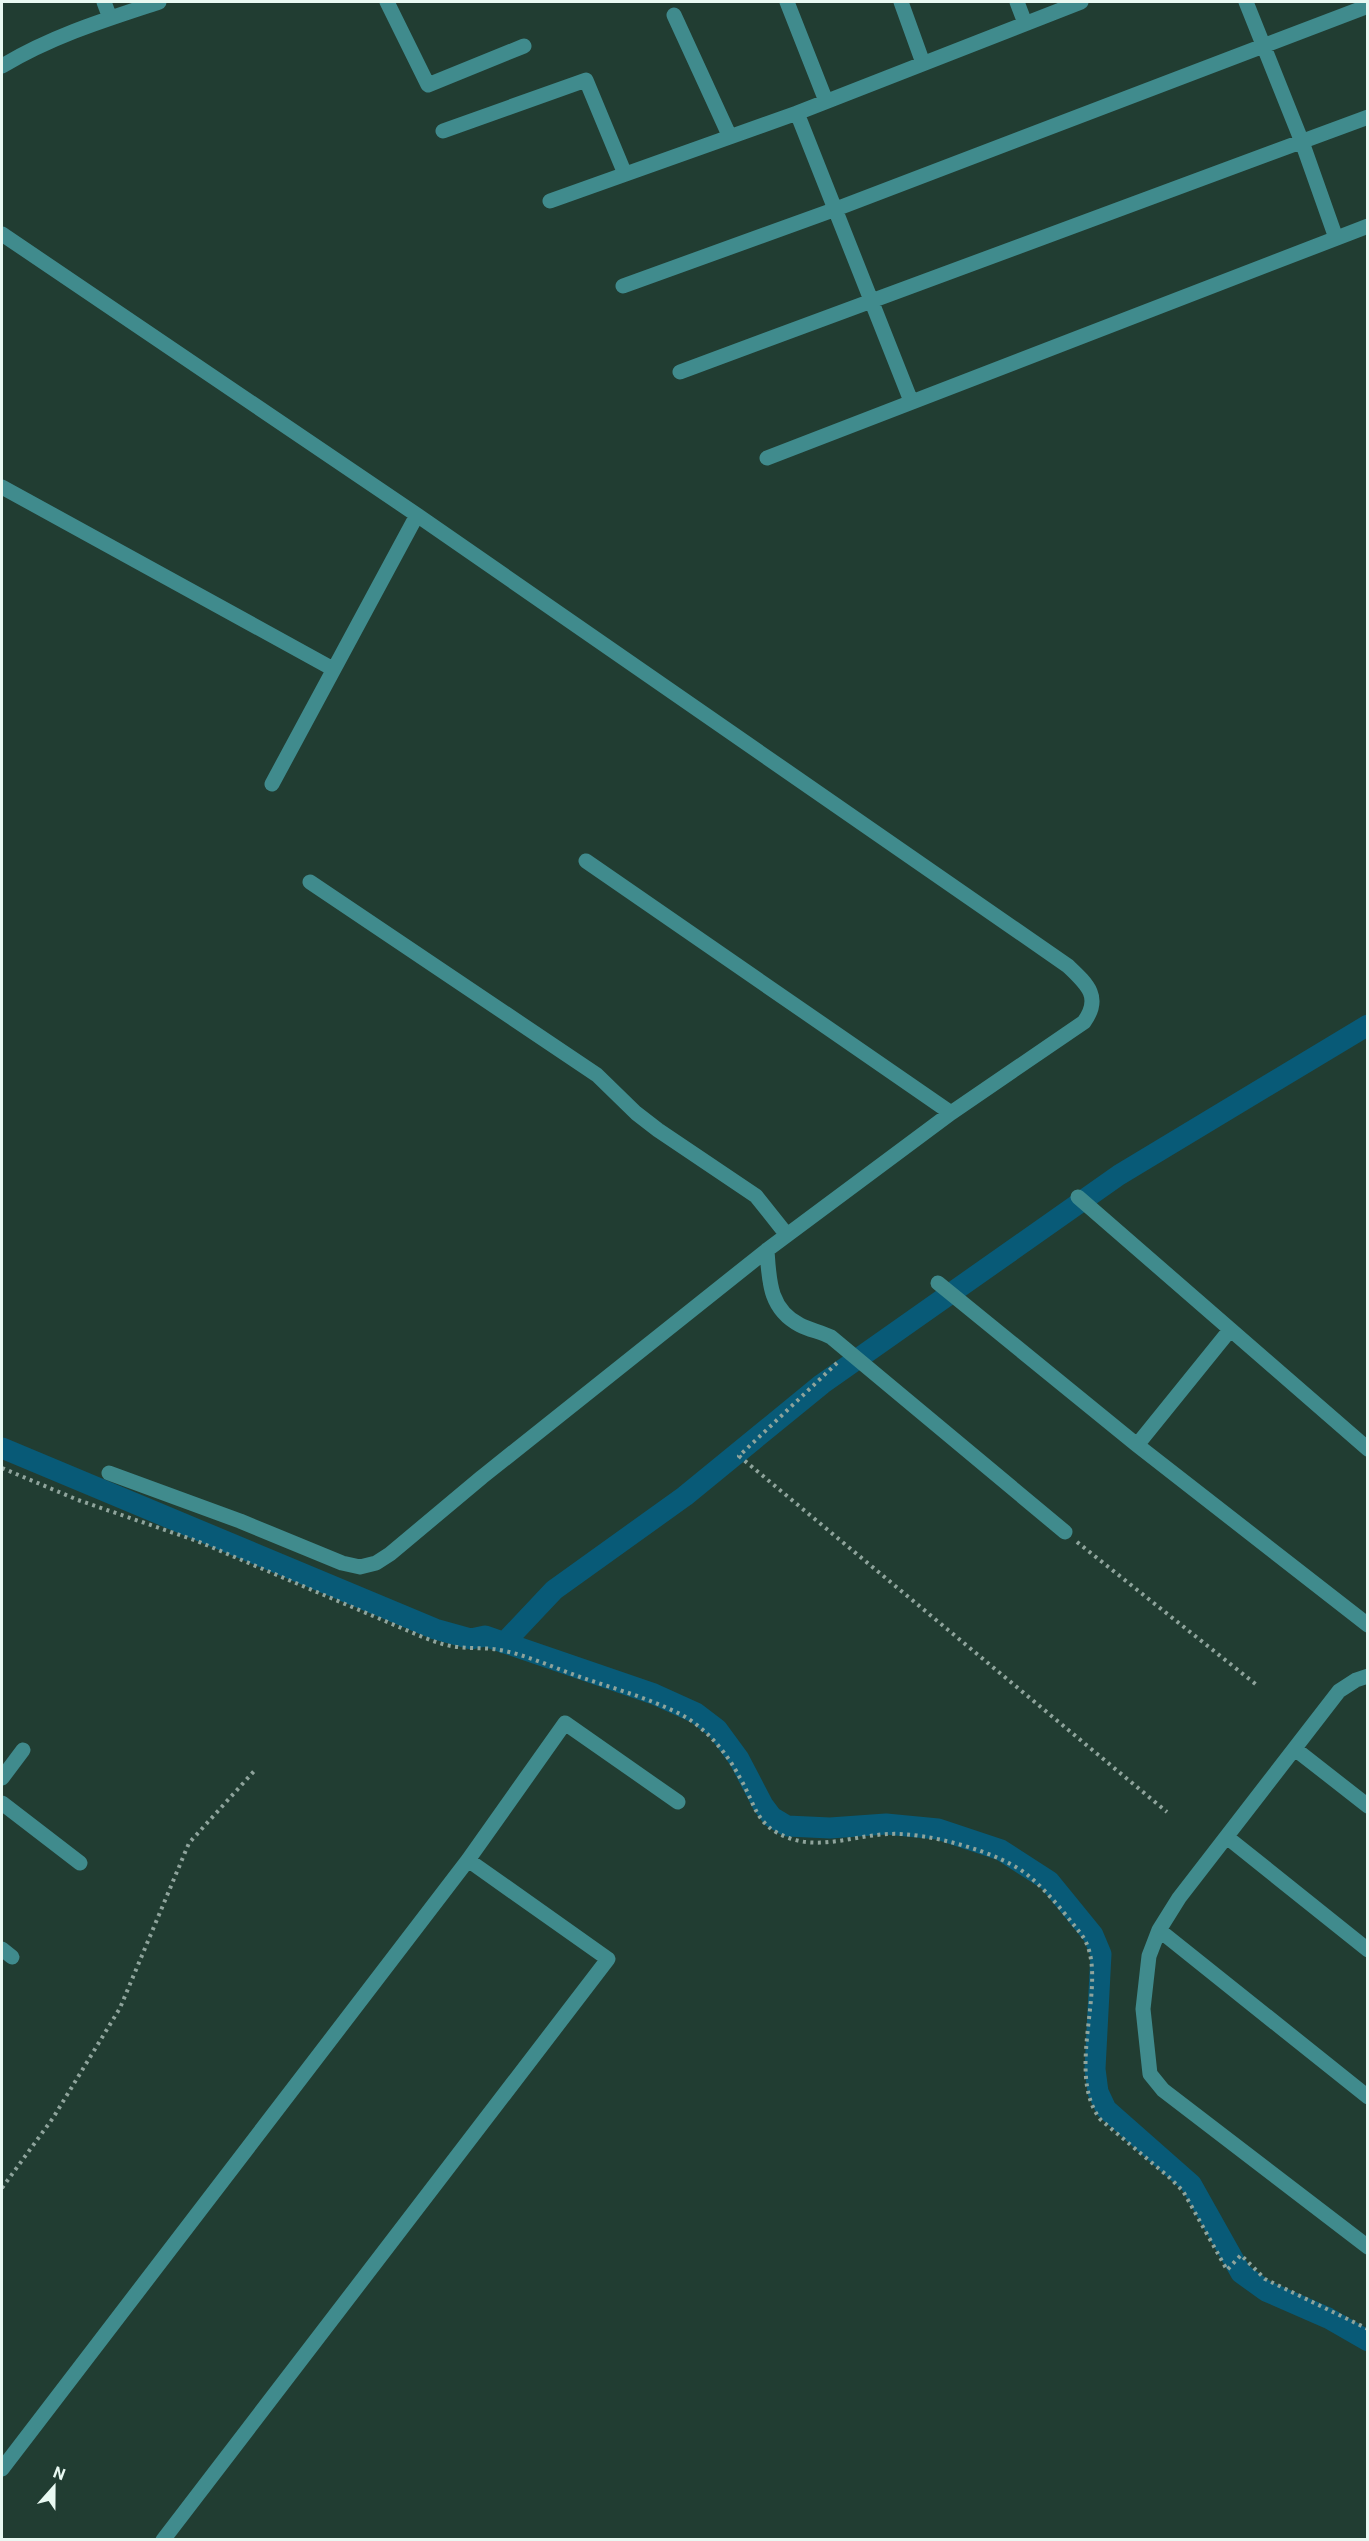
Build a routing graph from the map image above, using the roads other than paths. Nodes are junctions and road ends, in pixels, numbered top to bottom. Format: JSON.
{"nodes":[{"id":1,"x":104,"y":2,"type":"edge"},
{"id":2,"x":159,"y":2,"type":"edge"},
{"id":3,"x":387,"y":2,"type":"edge"},
{"id":4,"x":787,"y":2,"type":"edge"},
{"id":5,"x":902,"y":2,"type":"edge"},
{"id":6,"x":1017,"y":2,"type":"edge"},
{"id":7,"x":1081,"y":2,"type":"edge"},
{"id":8,"x":1246,"y":2,"type":"edge"},
{"id":9,"x":1368,"y":6,"type":"edge"},
{"id":10,"x":674,"y":15,"type":"dead end"},
{"id":11,"x":110,"y":18,"type":"junction"},
{"id":12,"x":1025,"y":23,"type":"junction"},
{"id":13,"x":1264,"y":45,"type":"junction"},
{"id":14,"x":524,"y":46,"type":"dead end"},
{"id":15,"x":923,"y":63,"type":"junction"},
{"id":16,"x":2,"y":66,"type":"edge"},
{"id":17,"x":826,"y":101,"type":"junction"},
{"id":18,"x":796,"y":113,"type":"junction"},
{"id":19,"x":1368,"y":117,"type":"edge"},
{"id":20,"x":443,"y":131,"type":"dead end"},
{"id":21,"x":729,"y":137,"type":"junction"},
{"id":22,"x":1302,"y":142,"type":"junction"},
{"id":23,"x":625,"y":174,"type":"junction"},
{"id":24,"x":550,"y":201,"type":"dead end"},
{"id":25,"x":836,"y":209,"type":"junction"},
{"id":26,"x":1368,"y":226,"type":"edge"},
{"id":27,"x":2,"y":234,"type":"edge"},
{"id":28,"x":1336,"y":238,"type":"junction"},
{"id":29,"x":623,"y":286,"type":"dead end"},
{"id":30,"x":872,"y":299,"type":"junction"},
{"id":31,"x":680,"y":372,"type":"dead end"},
{"id":32,"x":911,"y":401,"type":"junction"},
{"id":33,"x":767,"y":458,"type":"dead end"},
{"id":34,"x":2,"y":487,"type":"edge"},
{"id":35,"x":417,"y":515,"type":"junction"},
{"id":36,"x":333,"y":669,"type":"junction"},
{"id":37,"x":272,"y":784,"type":"dead end"},
{"id":38,"x":586,"y":861,"type":"dead end"},
{"id":39,"x":310,"y":882,"type":"dead end"},
{"id":40,"x":951,"y":1113,"type":"junction"},
{"id":41,"x":1078,"y":1197,"type":"dead end"},
{"id":42,"x":787,"y":1235,"type":"junction"},
{"id":43,"x":767,"y":1250,"type":"junction"},
{"id":44,"x":938,"y":1283,"type":"dead end"},
{"id":45,"x":1230,"y":1330,"type":"junction"},
{"id":46,"x":1137,"y":1445,"type":"junction"},
{"id":47,"x":1368,"y":1449,"type":"edge"},
{"id":48,"x":109,"y":1473,"type":"dead end"},
{"id":49,"x":1065,"y":1532,"type":"road end"},
{"id":50,"x":1368,"y":1625,"type":"edge"},
{"id":51,"x":1368,"y":1676,"type":"edge"},
{"id":52,"x":1295,"y":1749,"type":"junction"},
{"id":53,"x":23,"y":1750,"type":"dead end"},
{"id":54,"x":2,"y":1778,"type":"edge"},
{"id":55,"x":678,"y":1802,"type":"dead end"},
{"id":56,"x":2,"y":1803,"type":"edge"},
{"id":57,"x":1368,"y":1806,"type":"edge"},
{"id":58,"x":1228,"y":1838,"type":"junction"},
{"id":59,"x":468,"y":1860,"type":"junction"},
{"id":60,"x":80,"y":1863,"type":"dead end"},
{"id":61,"x":1159,"y":1930,"type":"junction"},
{"id":62,"x":1368,"y":1950,"type":"edge"},
{"id":63,"x":1368,"y":2097,"type":"edge"},
{"id":64,"x":1368,"y":2247,"type":"edge"},
{"id":65,"x":2,"y":2469,"type":"edge"},
{"id":66,"x":163,"y":2540,"type":"edge"}],
"edges":[{"from":1,"to":11,"type":"street"},
{"from":2,"to":11,"type":"street"},
{"from":3,"to":14,"type":"street"},
{"from":4,"to":17,"type":"street"},
{"from":5,"to":15,"type":"street"},
{"from":6,"to":12,"type":"street"},
{"from":7,"to":12,"type":"street"},
{"from":8,"to":13,"type":"street"},
{"from":9,"to":13,"type":"street"},
{"from":10,"to":21,"type":"street"},
{"from":11,"to":16,"type":"street"},
{"from":12,"to":15,"type":"street"},
{"from":13,"to":22,"type":"street"},
{"from":13,"to":25,"type":"street"},
{"from":15,"to":17,"type":"street"},
{"from":17,"to":18,"type":"street"},
{"from":18,"to":21,"type":"street"},
{"from":18,"to":25,"type":"street"},
{"from":19,"to":22,"type":"street"},
{"from":20,"to":23,"type":"street"},
{"from":21,"to":23,"type":"street"},
{"from":22,"to":28,"type":"street"},
{"from":22,"to":30,"type":"street"},
{"from":23,"to":24,"type":"street"},
{"from":25,"to":29,"type":"street"},
{"from":25,"to":30,"type":"street"},
{"from":26,"to":28,"type":"street"},
{"from":27,"to":35,"type":"street"},
{"from":28,"to":32,"type":"street"},
{"from":30,"to":31,"type":"street"},
{"from":30,"to":32,"type":"street"},
{"from":32,"to":33,"type":"street"},
{"from":34,"to":36,"type":"street"},
{"from":35,"to":36,"type":"street"},
{"from":35,"to":40,"type":"street"},
{"from":36,"to":37,"type":"street"},
{"from":38,"to":40,"type":"street"},
{"from":39,"to":42,"type":"street"},
{"from":40,"to":42,"type":"street"},
{"from":41,"to":45,"type":"street"},
{"from":42,"to":43,"type":"street"},
{"from":43,"to":48,"type":"street"},
{"from":43,"to":49,"type":"street"},
{"from":44,"to":46,"type":"street"},
{"from":45,"to":46,"type":"street"},
{"from":45,"to":47,"type":"street"},
{"from":46,"to":50,"type":"street"},
{"from":51,"to":52,"type":"street"},
{"from":52,"to":57,"type":"street"},
{"from":52,"to":58,"type":"street"},
{"from":53,"to":54,"type":"street"},
{"from":55,"to":59,"type":"street"},
{"from":56,"to":60,"type":"street"},
{"from":58,"to":61,"type":"street"},
{"from":58,"to":62,"type":"street"},
{"from":59,"to":65,"type":"street"},
{"from":59,"to":66,"type":"street"},
{"from":61,"to":63,"type":"street"},
{"from":61,"to":64,"type":"street"}]}
